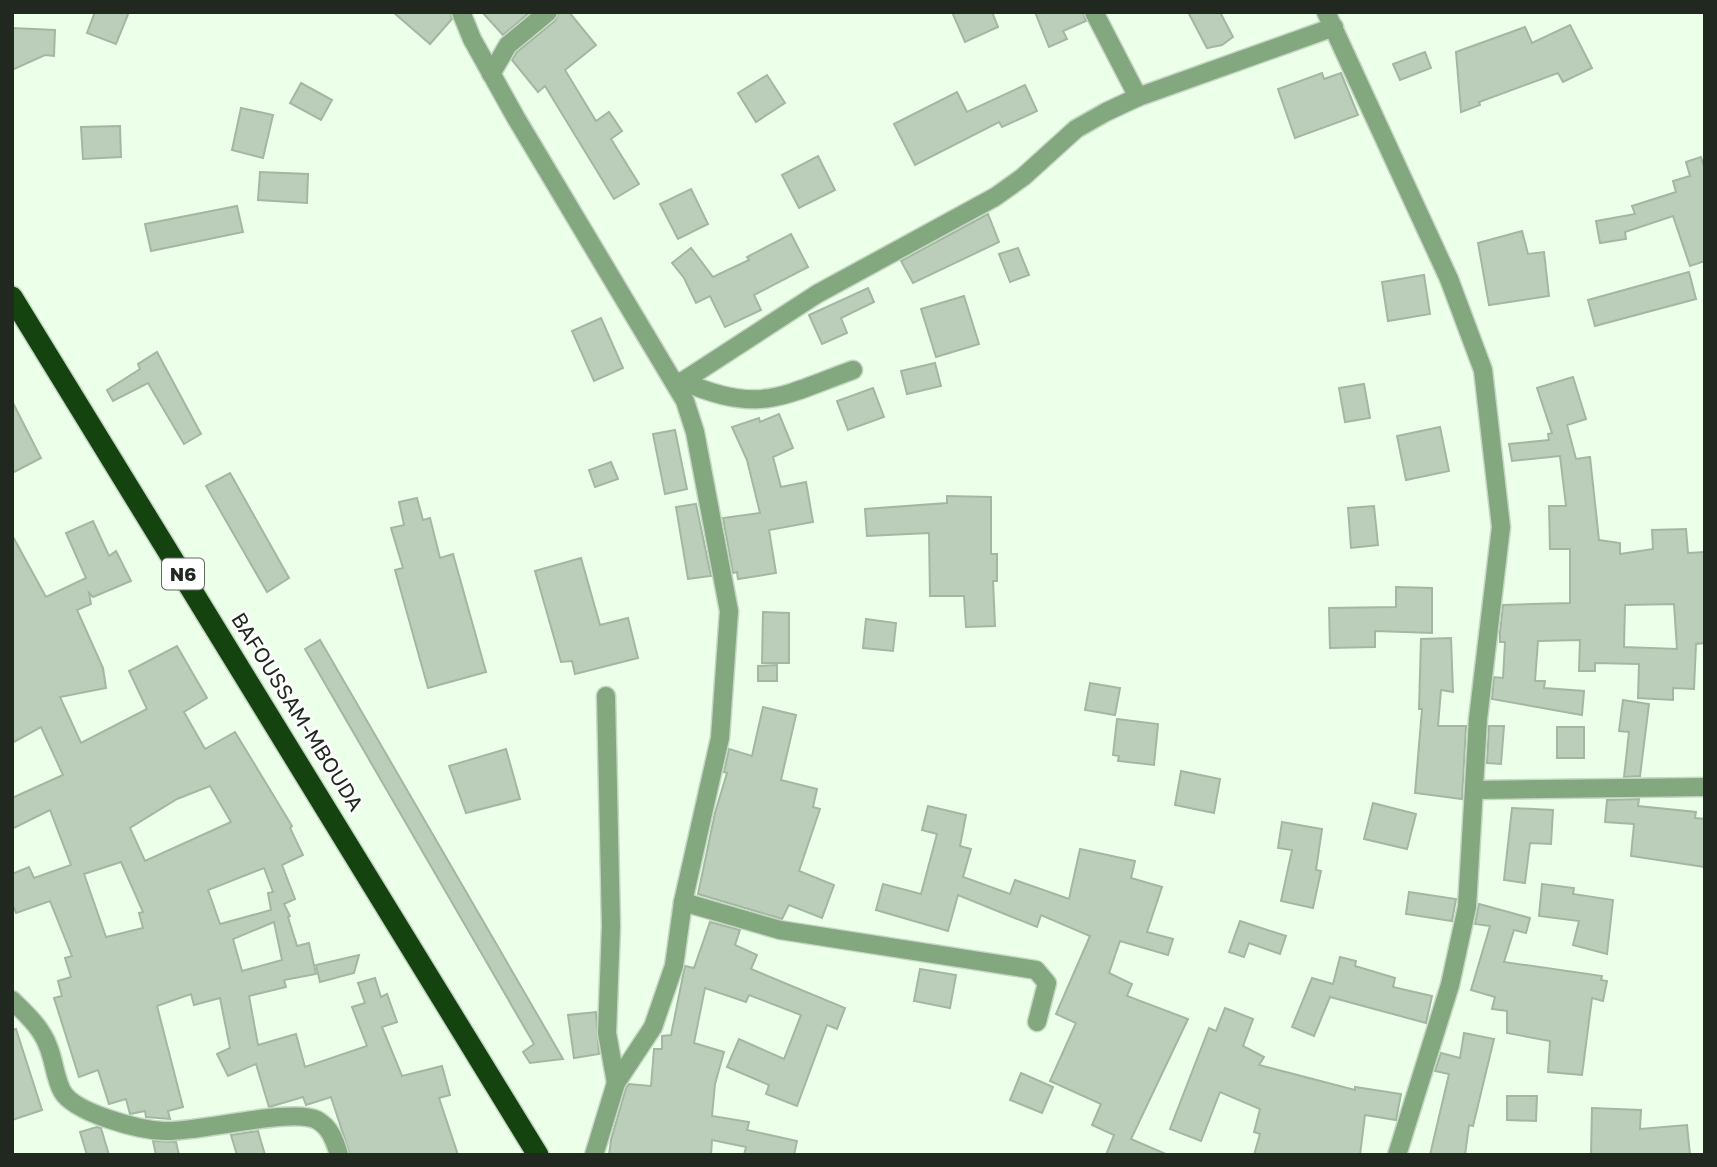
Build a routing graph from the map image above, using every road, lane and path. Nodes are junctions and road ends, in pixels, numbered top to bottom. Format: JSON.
{"nodes":[{"id":1,"x":548,"y":12,"type":"edge"},
{"id":2,"x":1094,"y":12,"type":"edge"},
{"id":3,"x":467,"y":17,"type":"edge"},
{"id":4,"x":1330,"y":20,"type":"edge"},
{"id":5,"x":491,"y":74,"type":"junction"},
{"id":6,"x":1138,"y":97,"type":"junction"},
{"id":7,"x":12,"y":297,"type":"edge"},
{"id":8,"x":853,"y":370,"type":"dead end"},
{"id":9,"x":679,"y":383,"type":"junction"},
{"id":10,"x":606,"y":696,"type":"dead end"},
{"id":11,"x":1705,"y":787,"type":"edge"},
{"id":12,"x":1475,"y":790,"type":"junction"},
{"id":13,"x":683,"y":902,"type":"junction"},
{"id":14,"x":12,"y":1000,"type":"edge"},
{"id":15,"x":1037,"y":1022,"type":"dead end"},
{"id":16,"x":616,"y":1083,"type":"junction"},
{"id":17,"x":339,"y":1155,"type":"edge"},
{"id":18,"x":538,"y":1155,"type":"edge"},
{"id":19,"x":594,"y":1155,"type":"edge"},
{"id":20,"x":1397,"y":1155,"type":"edge"}],
"edges":[{"from":1,"to":5,"type":"street"},
{"from":2,"to":6,"type":"street"},
{"from":3,"to":5,"type":"street"},
{"from":4,"to":6,"type":"street"},
{"from":4,"to":12,"type":"street"},
{"from":5,"to":9,"type":"street"},
{"from":6,"to":9,"type":"street"},
{"from":7,"to":18,"type":"highway","name":"BAFOUSSAM-MBOUDA","number":"N6"},
{"from":8,"to":9,"type":"street"},
{"from":9,"to":13,"type":"street"},
{"from":10,"to":16,"type":"street"},
{"from":11,"to":12,"type":"street"},
{"from":12,"to":20,"type":"street"},
{"from":13,"to":15,"type":"street"},
{"from":13,"to":16,"type":"street"},
{"from":14,"to":17,"type":"street"},
{"from":16,"to":19,"type":"street"}]}
